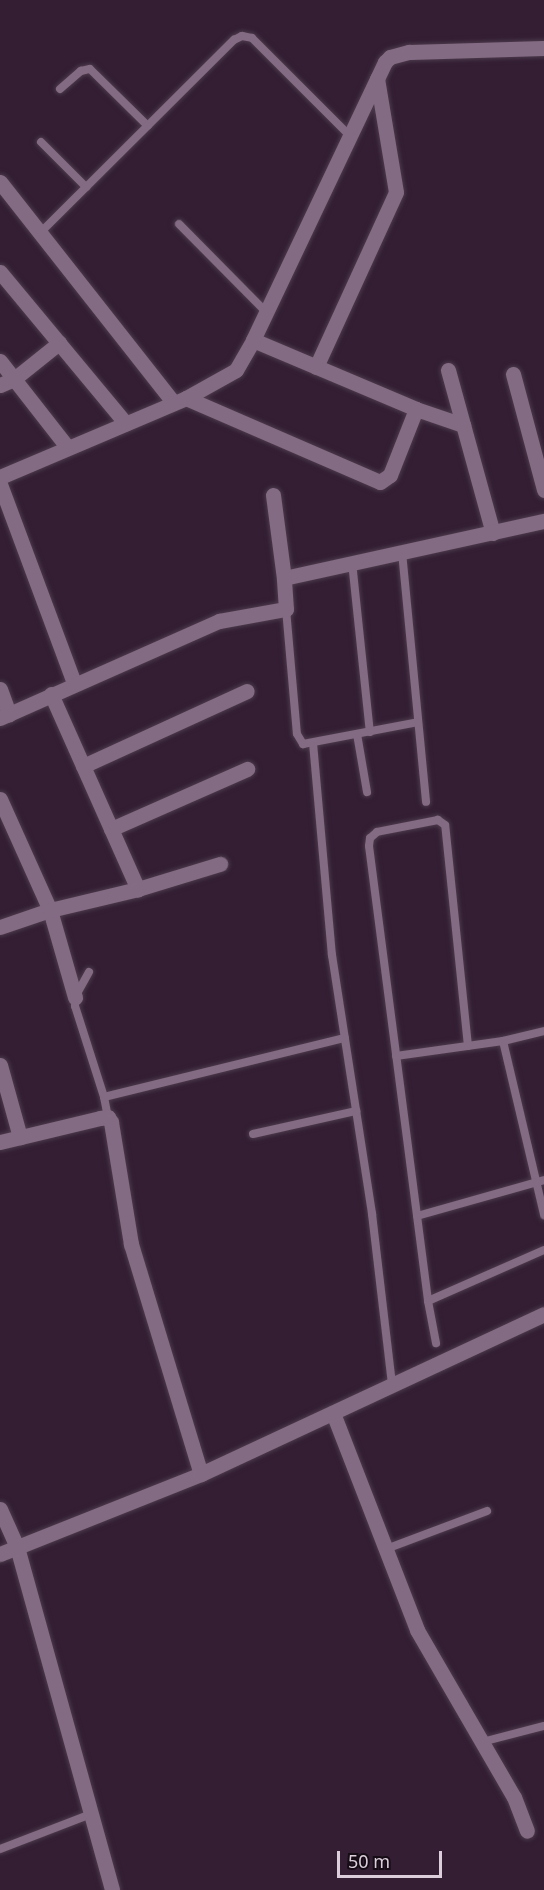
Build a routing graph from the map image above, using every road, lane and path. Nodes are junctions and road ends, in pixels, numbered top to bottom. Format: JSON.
{"nodes":[{"id":1,"x":544,"y":48,"type":"edge"},
{"id":2,"x":377,"y":79,"type":"junction"},
{"id":3,"x":60,"y":89,"type":"dead end"},
{"id":4,"x":148,"y":126,"type":"junction"},
{"id":5,"x":350,"y":136,"type":"junction"},
{"id":6,"x":41,"y":142,"type":"dead end"},
{"id":7,"x":0,"y":182,"type":"edge"},
{"id":8,"x":86,"y":187,"type":"junction"},
{"id":9,"x":179,"y":224,"type":"dead end"},
{"id":10,"x":40,"y":233,"type":"junction"},
{"id":11,"x":0,"y":272,"type":"edge"},
{"id":12,"x":266,"y":312,"type":"junction"},
{"id":13,"x":253,"y":340,"type":"junction"},
{"id":14,"x":59,"y":343,"type":"junction"},
{"id":15,"x":0,"y":361,"type":"edge"},
{"id":16,"x":316,"y":367,"type":"junction"},
{"id":17,"x":448,"y":370,"type":"dead end"},
{"id":18,"x":513,"y":374,"type":"dead end"},
{"id":19,"x":7,"y":382,"type":"edge"},
{"id":20,"x":180,"y":400,"type":"junction"},
{"id":21,"x":416,"y":410,"type":"junction"},
{"id":22,"x":126,"y":424,"type":"junction"},
{"id":23,"x":463,"y":425,"type":"junction"},
{"id":24,"x":68,"y":448,"type":"junction"},
{"id":25,"x":0,"y":477,"type":"edge"},
{"id":26,"x":0,"y":484,"type":"edge"},
{"id":27,"x":544,"y":490,"type":"edge"},
{"id":28,"x":273,"y":495,"type":"dead end"},
{"id":29,"x":544,"y":520,"type":"edge"},
{"id":30,"x":493,"y":533,"type":"junction"},
{"id":31,"x":402,"y":552,"type":"junction"},
{"id":32,"x":352,"y":562,"type":"junction"},
{"id":33,"x":284,"y":578,"type":"junction"},
{"id":34,"x":286,"y":609,"type":"junction"},
{"id":35,"x":74,"y":684,"type":"junction"},
{"id":36,"x":0,"y":689,"type":"edge"},
{"id":37,"x":247,"y":691,"type":"dead end"},
{"id":38,"x":51,"y":694,"type":"junction"},
{"id":39,"x":4,"y":716,"type":"edge"},
{"id":40,"x":418,"y":722,"type":"junction"},
{"id":41,"x":370,"y":732,"type":"junction"},
{"id":42,"x":357,"y":734,"type":"junction"},
{"id":43,"x":313,"y":743,"type":"junction"},
{"id":44,"x":83,"y":766,"type":"junction"},
{"id":45,"x":247,"y":769,"type":"dead end"},
{"id":46,"x":367,"y":792,"type":"dead end"},
{"id":47,"x":0,"y":799,"type":"edge"},
{"id":48,"x":426,"y":802,"type":"dead end"},
{"id":49,"x":111,"y":829,"type":"junction"},
{"id":50,"x":220,"y":864,"type":"dead end"},
{"id":51,"x":138,"y":889,"type":"junction"},
{"id":52,"x":50,"y":910,"type":"junction"},
{"id":53,"x":0,"y":927,"type":"edge"},
{"id":54,"x":89,"y":972,"type":"dead end"},
{"id":55,"x":75,"y":997,"type":"junction"},
{"id":56,"x":544,"y":1031,"type":"edge"},
{"id":57,"x":345,"y":1038,"type":"junction"},
{"id":58,"x":503,"y":1041,"type":"junction"},
{"id":59,"x":468,"y":1046,"type":"junction"},
{"id":60,"x":396,"y":1056,"type":"junction"},
{"id":61,"x":0,"y":1065,"type":"edge"},
{"id":62,"x":104,"y":1097,"type":"junction"},
{"id":63,"x":356,"y":1111,"type":"junction"},
{"id":64,"x":108,"y":1117,"type":"junction"},
{"id":65,"x":253,"y":1134,"type":"dead end"},
{"id":66,"x":20,"y":1137,"type":"junction"},
{"id":67,"x":0,"y":1142,"type":"edge"},
{"id":68,"x":540,"y":1181,"type":"edge"},
{"id":69,"x":544,"y":1215,"type":"edge"},
{"id":70,"x":417,"y":1216,"type":"junction"},
{"id":71,"x":544,"y":1250,"type":"edge"},
{"id":72,"x":428,"y":1301,"type":"junction"},
{"id":73,"x":544,"y":1314,"type":"edge"},
{"id":74,"x":436,"y":1343,"type":"dead end"},
{"id":75,"x":392,"y":1385,"type":"junction"},
{"id":76,"x":333,"y":1413,"type":"junction"},
{"id":77,"x":201,"y":1474,"type":"junction"},
{"id":78,"x":0,"y":1509,"type":"edge"},
{"id":79,"x":487,"y":1510,"type":"dead end"},
{"id":80,"x":17,"y":1547,"type":"junction"},
{"id":81,"x":386,"y":1549,"type":"junction"},
{"id":82,"x":0,"y":1554,"type":"edge"},
{"id":83,"x":544,"y":1726,"type":"edge"},
{"id":84,"x":482,"y":1742,"type":"junction"},
{"id":85,"x":91,"y":1814,"type":"junction"},
{"id":86,"x":527,"y":1831,"type":"dead end"},
{"id":87,"x":0,"y":1849,"type":"edge"},
{"id":88,"x":112,"y":1890,"type":"edge"}],
"edges":[{"from":1,"to":2,"type":"street"},
{"from":2,"to":5,"type":"street"},
{"from":2,"to":16,"type":"street"},
{"from":3,"to":4,"type":"lane"},
{"from":4,"to":5,"type":"lane"},
{"from":4,"to":8,"type":"lane"},
{"from":5,"to":12,"type":"street"},
{"from":6,"to":8,"type":"lane"},
{"from":7,"to":10,"type":"street"},
{"from":8,"to":10,"type":"lane"},
{"from":9,"to":12,"type":"lane"},
{"from":10,"to":20,"type":"street"},
{"from":11,"to":14,"type":"street"},
{"from":12,"to":13,"type":"street"},
{"from":13,"to":16,"type":"street"},
{"from":13,"to":20,"type":"street"},
{"from":14,"to":19,"type":"street"},
{"from":14,"to":22,"type":"street"},
{"from":15,"to":19,"type":"street"},
{"from":16,"to":21,"type":"street"},
{"from":17,"to":23,"type":"street"},
{"from":18,"to":27,"type":"street"},
{"from":19,"to":24,"type":"street"},
{"from":20,"to":21,"type":"street"},
{"from":20,"to":22,"type":"street"},
{"from":21,"to":23,"type":"street"},
{"from":22,"to":24,"type":"street"},
{"from":23,"to":30,"type":"street"},
{"from":24,"to":25,"type":"street"},
{"from":26,"to":35,"type":"street"},
{"from":28,"to":33,"type":"street"},
{"from":29,"to":30,"type":"street"},
{"from":30,"to":31,"type":"street"},
{"from":31,"to":32,"type":"street"},
{"from":31,"to":40,"type":"lane"},
{"from":32,"to":33,"type":"street"},
{"from":32,"to":41,"type":"lane"},
{"from":33,"to":34,"type":"street"},
{"from":34,"to":35,"type":"street"},
{"from":34,"to":43,"type":"lane"},
{"from":35,"to":38,"type":"street"},
{"from":36,"to":39,"type":"street"},
{"from":37,"to":44,"type":"street"},
{"from":38,"to":39,"type":"street"},
{"from":38,"to":44,"type":"street"},
{"from":40,"to":41,"type":"lane"},
{"from":40,"to":48,"type":"lane"},
{"from":41,"to":42,"type":"lane"},
{"from":42,"to":43,"type":"lane"},
{"from":42,"to":46,"type":"lane"},
{"from":43,"to":57,"type":"lane"},
{"from":44,"to":49,"type":"street"},
{"from":45,"to":49,"type":"street"},
{"from":47,"to":52,"type":"street"},
{"from":49,"to":51,"type":"street"},
{"from":50,"to":51,"type":"street"},
{"from":51,"to":52,"type":"street"},
{"from":52,"to":53,"type":"street"},
{"from":52,"to":55,"type":"street"},
{"from":54,"to":55,"type":"lane"},
{"from":55,"to":62,"type":"lane"},
{"from":56,"to":58,"type":"lane"},
{"from":57,"to":62,"type":"lane"},
{"from":57,"to":63,"type":"lane"},
{"from":58,"to":59,"type":"lane"},
{"from":58,"to":68,"type":"lane"},
{"from":59,"to":60,"type":"lane"},
{"from":59,"to":60,"type":"lane"},
{"from":60,"to":70,"type":"lane"},
{"from":61,"to":66,"type":"street"},
{"from":62,"to":64,"type":"lane"},
{"from":63,"to":65,"type":"lane"},
{"from":63,"to":75,"type":"lane"},
{"from":64,"to":66,"type":"street"},
{"from":64,"to":77,"type":"street"},
{"from":66,"to":67,"type":"street"},
{"from":68,"to":69,"type":"lane"},
{"from":68,"to":70,"type":"lane"},
{"from":70,"to":72,"type":"lane"},
{"from":71,"to":72,"type":"lane"},
{"from":72,"to":74,"type":"lane"},
{"from":73,"to":75,"type":"street"},
{"from":75,"to":76,"type":"street"},
{"from":76,"to":77,"type":"street"},
{"from":76,"to":81,"type":"street"},
{"from":77,"to":80,"type":"street"},
{"from":78,"to":80,"type":"street"},
{"from":79,"to":81,"type":"lane"},
{"from":80,"to":82,"type":"street"},
{"from":80,"to":85,"type":"street"},
{"from":81,"to":84,"type":"street"},
{"from":83,"to":84,"type":"lane"},
{"from":84,"to":86,"type":"street"},
{"from":85,"to":87,"type":"lane"},
{"from":85,"to":88,"type":"street"}]}
